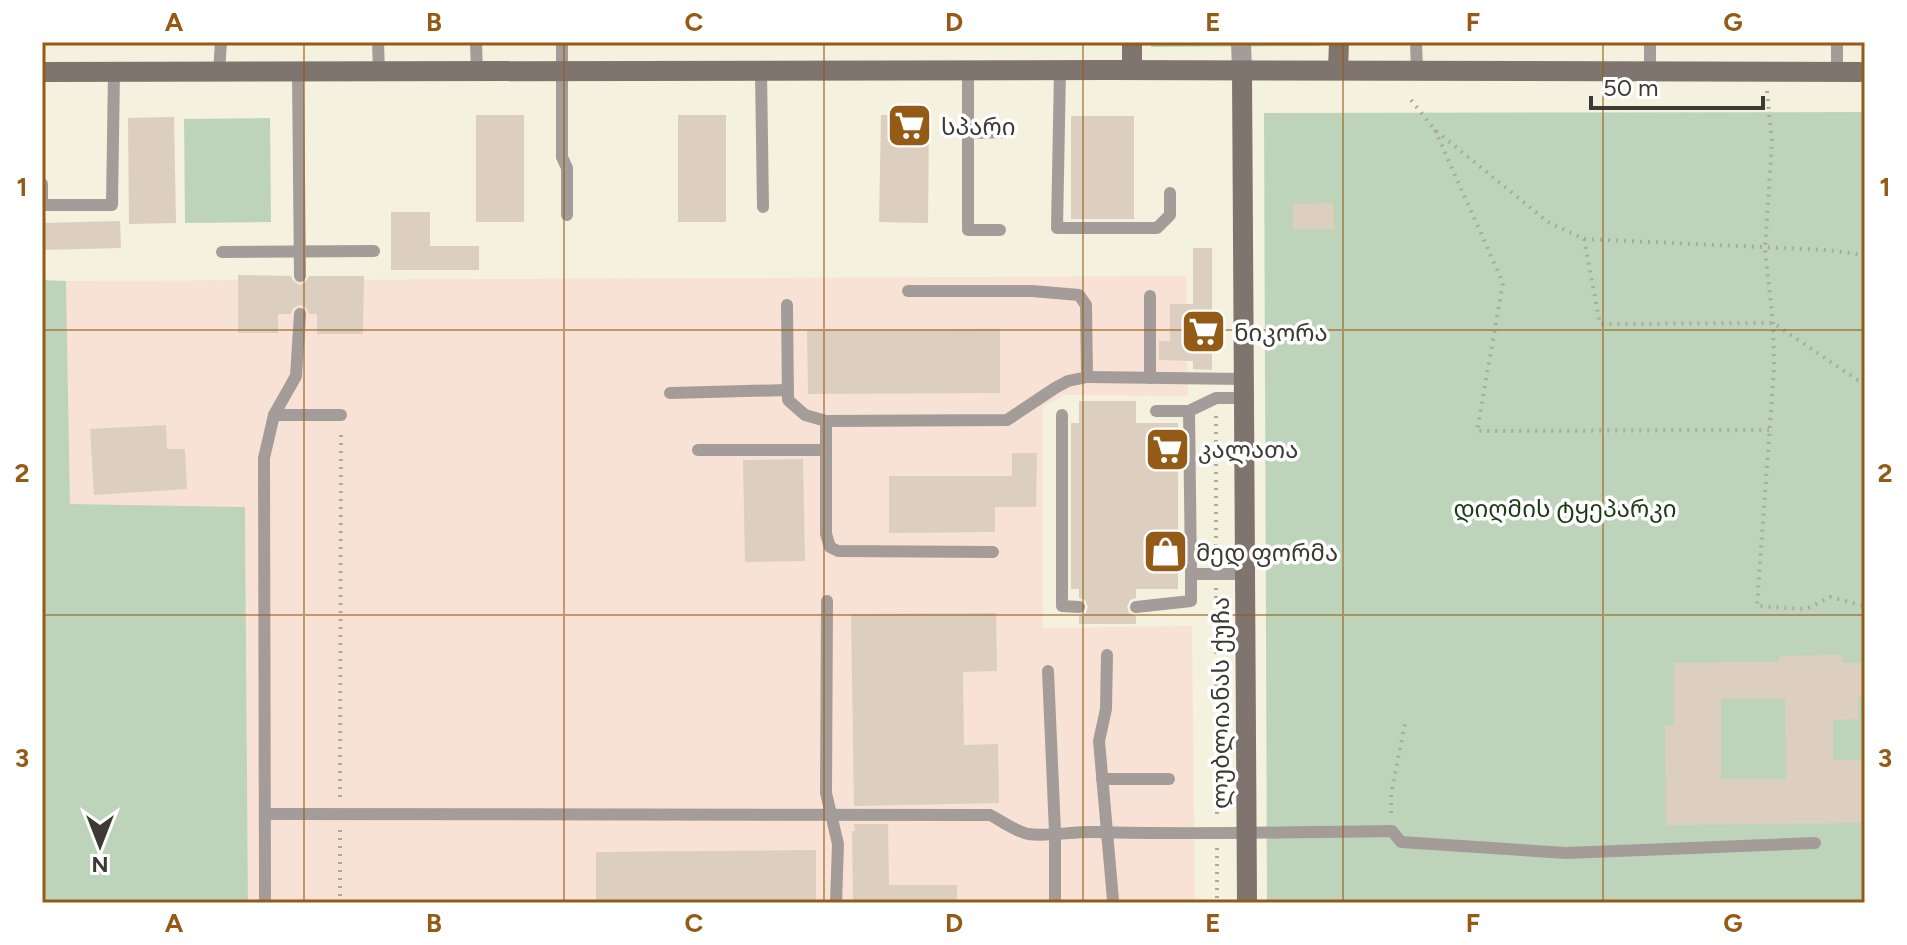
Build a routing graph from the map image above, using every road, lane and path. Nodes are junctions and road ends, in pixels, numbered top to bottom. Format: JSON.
{"nodes":[{"id":1,"x":221,"y":42,"type":"edge"},
{"id":2,"x":378,"y":42,"type":"edge"},
{"id":3,"x":476,"y":42,"type":"edge"},
{"id":4,"x":562,"y":42,"type":"edge"},
{"id":5,"x":1132,"y":42,"type":"edge"},
{"id":6,"x":1241,"y":42,"type":"edge"},
{"id":7,"x":1339,"y":42,"type":"edge"},
{"id":8,"x":1416,"y":42,"type":"edge"},
{"id":9,"x":1650,"y":42,"type":"edge"},
{"id":10,"x":1837,"y":42,"type":"edge"},
{"id":11,"x":1060,"y":70,"type":"junction"},
{"id":12,"x":1132,"y":70,"type":"junction"},
{"id":13,"x":1338,"y":70,"type":"junction"},
{"id":14,"x":1417,"y":70,"type":"junction"},
{"id":15,"x":968,"y":71,"type":"junction"},
{"id":16,"x":1242,"y":71,"type":"junction"},
{"id":17,"x":42,"y":72,"type":"edge"},
{"id":18,"x":114,"y":72,"type":"junction"},
{"id":19,"x":219,"y":72,"type":"junction"},
{"id":20,"x":562,"y":72,"type":"junction"},
{"id":21,"x":761,"y":72,"type":"junction"},
{"id":22,"x":1650,"y":72,"type":"junction"},
{"id":23,"x":1765,"y":72,"type":"junction"},
{"id":24,"x":1837,"y":72,"type":"junction"},
{"id":25,"x":1865,"y":72,"type":"edge"},
{"id":26,"x":298,"y":73,"type":"junction"},
{"id":27,"x":379,"y":73,"type":"junction"},
{"id":28,"x":477,"y":73,"type":"junction"},
{"id":29,"x":1411,"y":100,"type":"dead end"},
{"id":30,"x":1435,"y":130,"type":"junction"},
{"id":31,"x":1011,"y":132,"type":"dead end"},
{"id":32,"x":968,"y":133,"type":"junction"},
{"id":33,"x":42,"y":184,"type":"edge"},
{"id":34,"x":1170,"y":193,"type":"dead end"},
{"id":35,"x":763,"y":207,"type":"dead end"},
{"id":36,"x":567,"y":215,"type":"dead end"},
{"id":37,"x":1000,"y":230,"type":"dead end"},
{"id":38,"x":1584,"y":239,"type":"junction"},
{"id":39,"x":1765,"y":249,"type":"junction"},
{"id":40,"x":300,"y":251,"type":"junction"},
{"id":41,"x":374,"y":251,"type":"dead end"},
{"id":42,"x":222,"y":252,"type":"dead end"},
{"id":43,"x":1865,"y":255,"type":"edge"},
{"id":44,"x":300,"y":276,"type":"dead end"},
{"id":45,"x":908,"y":291,"type":"dead end"},
{"id":46,"x":1150,"y":296,"type":"dead end"},
{"id":47,"x":787,"y":305,"type":"dead end"},
{"id":48,"x":300,"y":314,"type":"dead end"},
{"id":49,"x":1773,"y":323,"type":"junction"},
{"id":50,"x":1087,"y":377,"type":"junction"},
{"id":51,"x":1150,"y":378,"type":"junction"},
{"id":52,"x":1865,"y":385,"type":"edge"},
{"id":53,"x":1244,"y":388,"type":"junction"},
{"id":54,"x":788,"y":390,"type":"junction"},
{"id":55,"x":670,"y":393,"type":"dead end"},
{"id":56,"x":1216,"y":398,"type":"junction"},
{"id":57,"x":1156,"y":411,"type":"dead end"},
{"id":58,"x":1189,"y":411,"type":"junction"},
{"id":59,"x":274,"y":415,"type":"junction"},
{"id":60,"x":341,"y":415,"type":"joint"},
{"id":61,"x":1062,"y":415,"type":"dead end"},
{"id":62,"x":826,"y":421,"type":"junction"},
{"id":63,"x":1770,"y":430,"type":"junction"},
{"id":64,"x":698,"y":450,"type":"dead end"},
{"id":65,"x":826,"y":450,"type":"junction"},
{"id":66,"x":993,"y":552,"type":"dead end"},
{"id":67,"x":1191,"y":574,"type":"junction"},
{"id":68,"x":1216,"y":574,"type":"junction"},
{"id":69,"x":1246,"y":574,"type":"junction"},
{"id":70,"x":827,"y":601,"type":"dead end"},
{"id":71,"x":1865,"y":606,"type":"edge"},
{"id":72,"x":1079,"y":607,"type":"dead end"},
{"id":73,"x":1136,"y":607,"type":"dead end"},
{"id":74,"x":1107,"y":655,"type":"dead end"},
{"id":75,"x":1048,"y":671,"type":"dead end"},
{"id":76,"x":1406,"y":719,"type":"dead end"},
{"id":77,"x":1102,"y":779,"type":"junction"},
{"id":78,"x":1169,"y":779,"type":"dead end"},
{"id":79,"x":265,"y":814,"type":"junction"},
{"id":80,"x":340,"y":816,"type":"junction"},
{"id":81,"x":831,"y":816,"type":"junction"},
{"id":82,"x":1246,"y":831,"type":"junction"},
{"id":83,"x":1392,"y":831,"type":"junction"},
{"id":84,"x":1055,"y":832,"type":"junction"},
{"id":85,"x":1107,"y":832,"type":"junction"},
{"id":86,"x":1217,"y":833,"type":"junction"},
{"id":87,"x":1815,"y":843,"type":"dead end"},
{"id":88,"x":1113,"y":900,"type":"dead end"},
{"id":89,"x":265,"y":903,"type":"edge"},
{"id":90,"x":340,"y":903,"type":"edge"},
{"id":91,"x":836,"y":903,"type":"edge"},
{"id":92,"x":1055,"y":903,"type":"edge"},
{"id":93,"x":1217,"y":903,"type":"edge"},
{"id":94,"x":1247,"y":903,"type":"edge"}],
"edges":[{"from":1,"to":19,"type":"lane"},
{"from":2,"to":27,"type":"lane"},
{"from":3,"to":28,"type":"lane"},
{"from":4,"to":20,"type":"lane"},
{"from":5,"to":12,"type":"street"},
{"from":6,"to":16,"type":"street"},
{"from":7,"to":13,"type":"street"},
{"from":8,"to":14,"type":"lane"},
{"from":9,"to":22,"type":"lane"},
{"from":10,"to":24,"type":"lane"},
{"from":11,"to":12,"type":"street"},
{"from":11,"to":15,"type":"street"},
{"from":11,"to":34,"type":"lane"},
{"from":12,"to":16,"type":"street"},
{"from":13,"to":14,"type":"street"},
{"from":13,"to":16,"type":"street"},
{"from":14,"to":22,"type":"street"},
{"from":15,"to":21,"type":"street"},
{"from":15,"to":32,"type":"lane"},
{"from":16,"to":53,"type":"street","name":"ლუბლიანას ქუჩა"},
{"from":17,"to":18,"type":"street"},
{"from":18,"to":19,"type":"street"},
{"from":18,"to":33,"type":"lane"},
{"from":19,"to":26,"type":"street"},
{"from":20,"to":21,"type":"street"},
{"from":20,"to":28,"type":"street"},
{"from":20,"to":36,"type":"lane"},
{"from":21,"to":35,"type":"lane"},
{"from":22,"to":23,"type":"street"},
{"from":23,"to":24,"type":"street"},
{"from":23,"to":39,"type":"path"},
{"from":24,"to":25,"type":"street"},
{"from":26,"to":27,"type":"street"},
{"from":26,"to":40,"type":"lane"},
{"from":27,"to":28,"type":"street"},
{"from":29,"to":30,"type":"path"},
{"from":30,"to":38,"type":"path"},
{"from":30,"to":63,"type":"path"},
{"from":31,"to":32,"type":"lane"},
{"from":32,"to":37,"type":"lane"},
{"from":38,"to":39,"type":"path"},
{"from":38,"to":49,"type":"path"},
{"from":39,"to":43,"type":"path"},
{"from":39,"to":49,"type":"path"},
{"from":40,"to":41,"type":"lane"},
{"from":40,"to":42,"type":"lane"},
{"from":40,"to":44,"type":"lane"},
{"from":45,"to":50,"type":"lane"},
{"from":46,"to":51,"type":"lane"},
{"from":47,"to":54,"type":"lane"},
{"from":48,"to":59,"type":"lane"},
{"from":49,"to":52,"type":"path"},
{"from":49,"to":63,"type":"path"},
{"from":50,"to":51,"type":"lane"},
{"from":50,"to":62,"type":"lane"},
{"from":51,"to":53,"type":"lane"},
{"from":53,"to":56,"type":"lane"},
{"from":53,"to":69,"type":"street","name":"ლუბლიანას ქუჩა"},
{"from":54,"to":55,"type":"lane"},
{"from":54,"to":62,"type":"lane"},
{"from":56,"to":58,"type":"lane"},
{"from":56,"to":68,"type":"path"},
{"from":57,"to":58,"type":"lane"},
{"from":58,"to":67,"type":"lane"},
{"from":59,"to":60,"type":"lane"},
{"from":59,"to":79,"type":"lane"},
{"from":60,"to":80,"type":"path"},
{"from":61,"to":72,"type":"lane"},
{"from":62,"to":65,"type":"lane"},
{"from":63,"to":71,"type":"path"},
{"from":64,"to":65,"type":"lane"},
{"from":65,"to":66,"type":"lane"},
{"from":67,"to":68,"type":"lane"},
{"from":67,"to":73,"type":"lane"},
{"from":68,"to":69,"type":"lane"},
{"from":68,"to":86,"type":"path"},
{"from":69,"to":82,"type":"street","name":"ლუბლიანას ქუჩა"},
{"from":70,"to":81,"type":"lane"},
{"from":74,"to":77,"type":"lane"},
{"from":75,"to":84,"type":"lane"},
{"from":76,"to":83,"type":"path"},
{"from":77,"to":78,"type":"lane"},
{"from":77,"to":85,"type":"lane"},
{"from":79,"to":80,"type":"lane"},
{"from":79,"to":89,"type":"lane"},
{"from":80,"to":81,"type":"lane"},
{"from":80,"to":90,"type":"path"},
{"from":81,"to":84,"type":"lane"},
{"from":81,"to":91,"type":"lane"},
{"from":82,"to":83,"type":"lane"},
{"from":82,"to":86,"type":"lane"},
{"from":82,"to":94,"type":"street","name":"ლუბლიანას ქუჩა"},
{"from":83,"to":87,"type":"lane"},
{"from":84,"to":85,"type":"lane"},
{"from":84,"to":92,"type":"lane"},
{"from":85,"to":86,"type":"lane"},
{"from":85,"to":88,"type":"lane"},
{"from":86,"to":93,"type":"path"}]}
